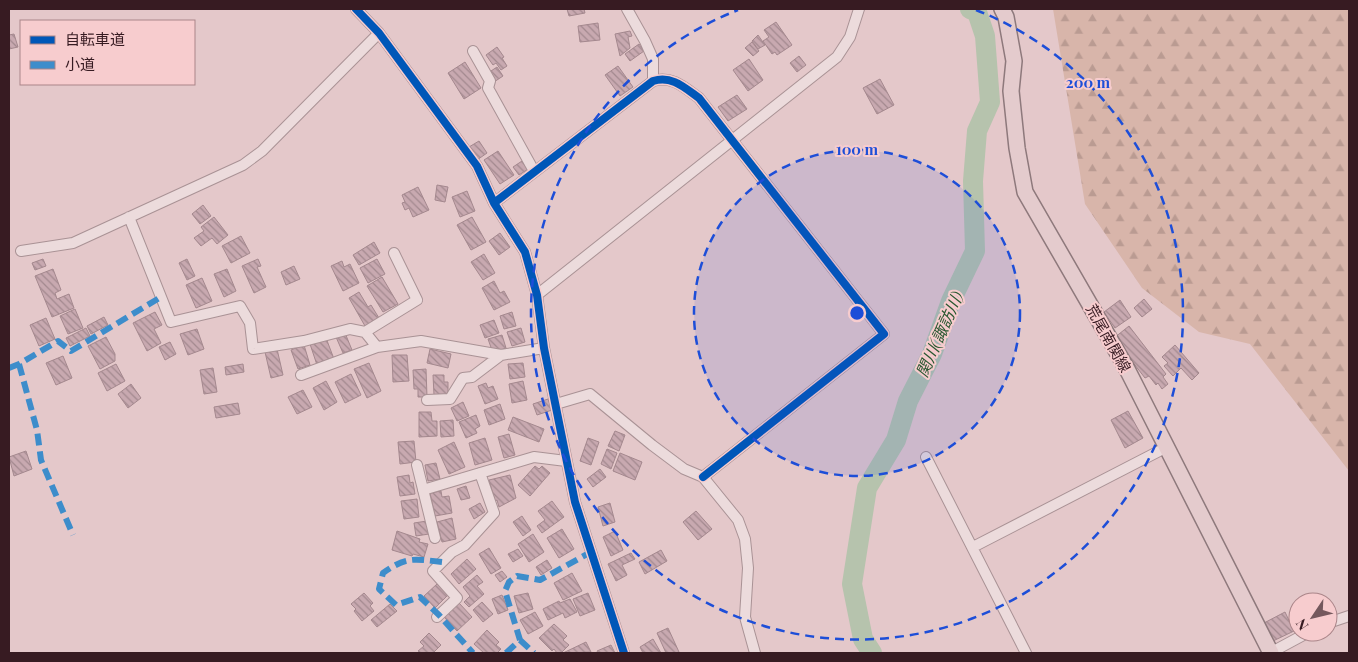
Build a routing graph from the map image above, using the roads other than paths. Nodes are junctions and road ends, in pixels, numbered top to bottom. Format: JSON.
{"nodes":[{"id":1,"x":356,"y":9,"type":"edge"},
{"id":2,"x":627,"y":9,"type":"edge"},
{"id":3,"x":859,"y":9,"type":"edge"},
{"id":4,"x":1002,"y":9,"type":"edge"},
{"id":5,"x":379,"y":34,"type":"junction"},
{"id":6,"x":473,"y":51,"type":"dead end"},
{"id":7,"x":653,"y":81,"type":"junction"},
{"id":8,"x":732,"y":140,"type":"junction"},
{"id":9,"x":534,"y":171,"type":"junction"},
{"id":10,"x":494,"y":203,"type":"junction"},
{"id":11,"x":129,"y":217,"type":"junction"},
{"id":12,"x":22,"y":251,"type":"dead end"},
{"id":13,"x":394,"y":253,"type":"dead end"},
{"id":14,"x":537,"y":295,"type":"junction"},
{"id":15,"x":364,"y":332,"type":"junction"},
{"id":16,"x":378,"y":347,"type":"junction"},
{"id":17,"x":544,"y":348,"type":"junction"},
{"id":18,"x":501,"y":355,"type":"junction"},
{"id":19,"x":301,"y":375,"type":"dead end"},
{"id":20,"x":426,"y":400,"type":"dead end"},
{"id":21,"x":556,"y":404,"type":"junction"},
{"id":22,"x":1167,"y":446,"type":"junction"},
{"id":23,"x":926,"y":457,"type":"dead end"},
{"id":24,"x":566,"y":461,"type":"junction"},
{"id":25,"x":417,"y":465,"type":"dead end"},
{"id":26,"x":480,"y":473,"type":"junction"},
{"id":27,"x":704,"y":477,"type":"junction"},
{"id":28,"x":424,"y":490,"type":"junction"},
{"id":29,"x":435,"y":538,"type":"dead end"},
{"id":30,"x":973,"y":547,"type":"junction"},
{"id":31,"x":437,"y":617,"type":"dead end"},
{"id":32,"x":1291,"y":642,"type":"edge"},
{"id":33,"x":624,"y":653,"type":"edge"},
{"id":34,"x":755,"y":653,"type":"edge"},
{"id":35,"x":1026,"y":653,"type":"edge"},
{"id":36,"x":1270,"y":653,"type":"edge"}],
"edges":[{"from":1,"to":5,"type":"street"},
{"from":2,"to":7,"type":"street"},
{"from":3,"to":8,"type":"street"},
{"from":4,"to":22,"type":"main road","name":"荒尾南関線"},
{"from":5,"to":10,"type":"street"},
{"from":5,"to":11,"type":"street"},
{"from":6,"to":9,"type":"street"},
{"from":7,"to":8,"type":"street"},
{"from":7,"to":9,"type":"street"},
{"from":8,"to":14,"type":"street"},
{"from":8,"to":27,"type":"street"},
{"from":9,"to":10,"type":"street"},
{"from":10,"to":14,"type":"street"},
{"from":11,"to":12,"type":"street"},
{"from":11,"to":15,"type":"street"},
{"from":13,"to":15,"type":"street"},
{"from":14,"to":17,"type":"street"},
{"from":15,"to":16,"type":"street"},
{"from":16,"to":18,"type":"street"},
{"from":16,"to":19,"type":"street"},
{"from":17,"to":18,"type":"street"},
{"from":17,"to":21,"type":"street"},
{"from":18,"to":20,"type":"street"},
{"from":21,"to":24,"type":"street"},
{"from":21,"to":27,"type":"street"},
{"from":22,"to":30,"type":"street"},
{"from":22,"to":36,"type":"main road","name":"荒尾南関線"},
{"from":23,"to":30,"type":"street"},
{"from":24,"to":26,"type":"street"},
{"from":24,"to":33,"type":"street"},
{"from":25,"to":28,"type":"street"},
{"from":26,"to":28,"type":"street"},
{"from":26,"to":31,"type":"street"},
{"from":27,"to":34,"type":"street"},
{"from":28,"to":29,"type":"street"},
{"from":30,"to":35,"type":"street"},
{"from":32,"to":36,"type":"street"}]}
